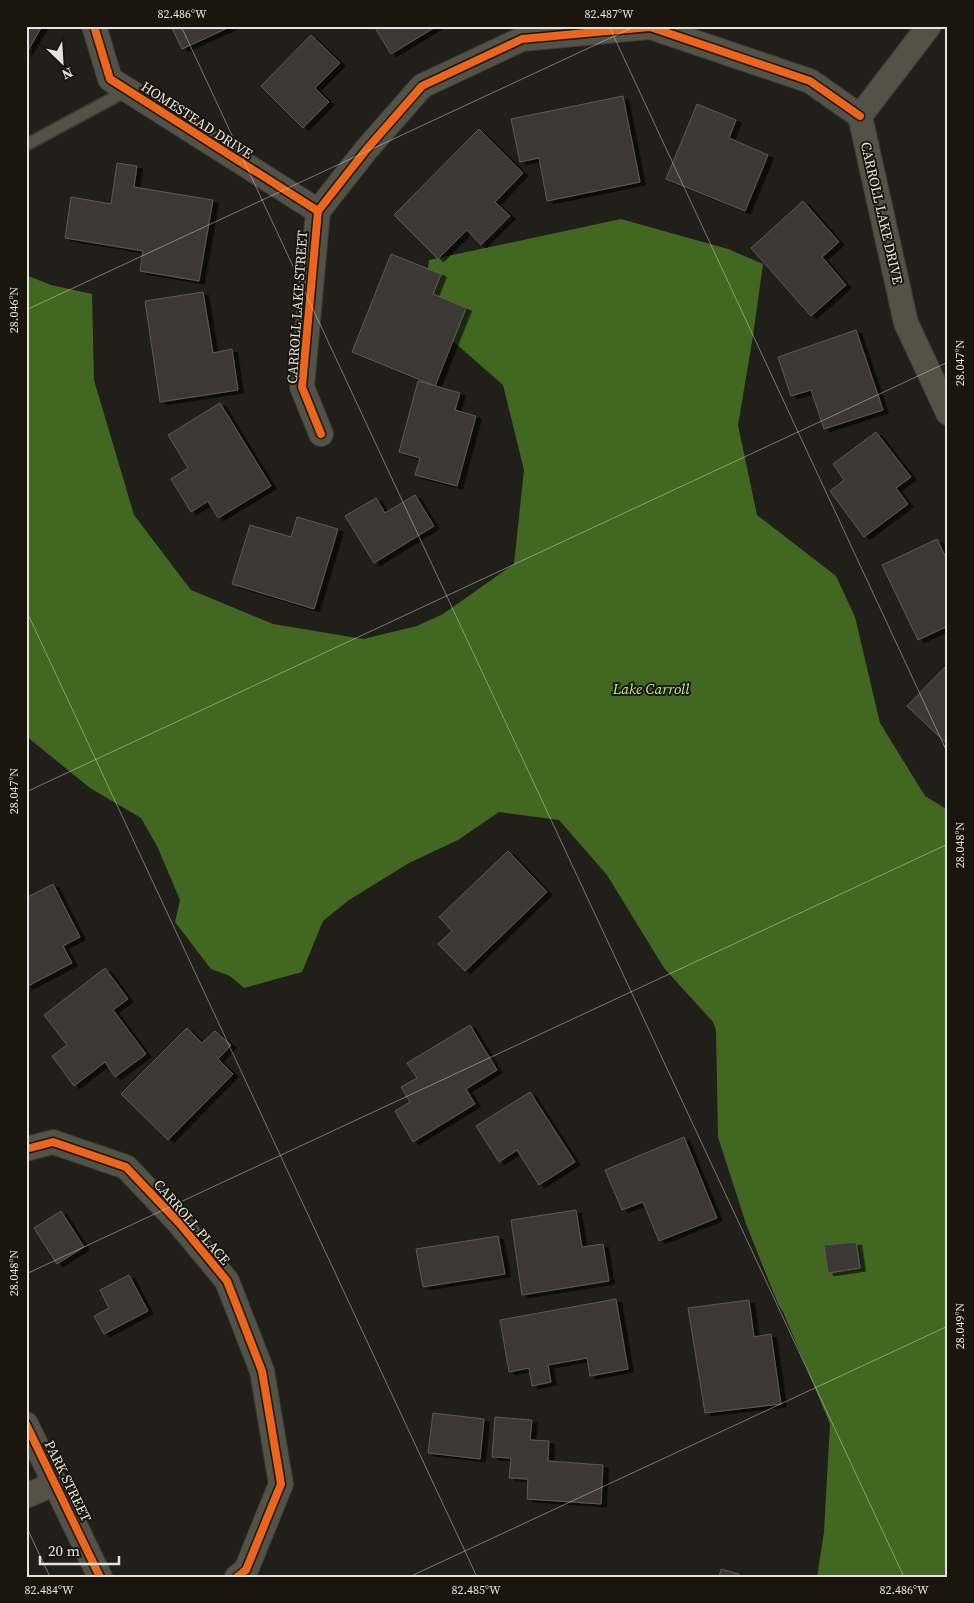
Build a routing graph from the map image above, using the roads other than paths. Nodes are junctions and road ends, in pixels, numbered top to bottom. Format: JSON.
{"nodes":[{"id":1,"x":94,"y":26,"type":"edge"},
{"id":2,"x":928,"y":26,"type":"edge"},
{"id":3,"x":128,"y":90,"type":"junction"},
{"id":4,"x":860,"y":116,"type":"junction"},
{"id":5,"x":26,"y":145,"type":"edge"},
{"id":6,"x":318,"y":211,"type":"junction"},
{"id":7,"x":948,"y":413,"type":"edge"},
{"id":8,"x":321,"y":434,"type":"dead end"},
{"id":9,"x":26,"y":1148,"type":"edge"},
{"id":10,"x":26,"y":1424,"type":"edge"},
{"id":11,"x":56,"y":1483,"type":"junction"},
{"id":12,"x":26,"y":1496,"type":"edge"},
{"id":13,"x":100,"y":1577,"type":"edge"},
{"id":14,"x":237,"y":1577,"type":"edge"}],
"edges":[{"from":1,"to":3,"type":"street","name":"HOMESTEAD DRIVE"},
{"from":2,"to":4,"type":"street"},
{"from":3,"to":5,"type":"lane"},
{"from":3,"to":6,"type":"street","name":"HOMESTEAD DRIVE"},
{"from":4,"to":6,"type":"street"},
{"from":4,"to":7,"type":"street","name":"CARROLL LAKE DRIVE"},
{"from":6,"to":8,"type":"street","name":"CARROLL LAKE STREET"},
{"from":9,"to":14,"type":"street","name":"CARROLL PLACE"},
{"from":10,"to":11,"type":"street","name":"PARK STREET"},
{"from":11,"to":12,"type":"street"},
{"from":11,"to":13,"type":"street","name":"PARK STREET"}]}
